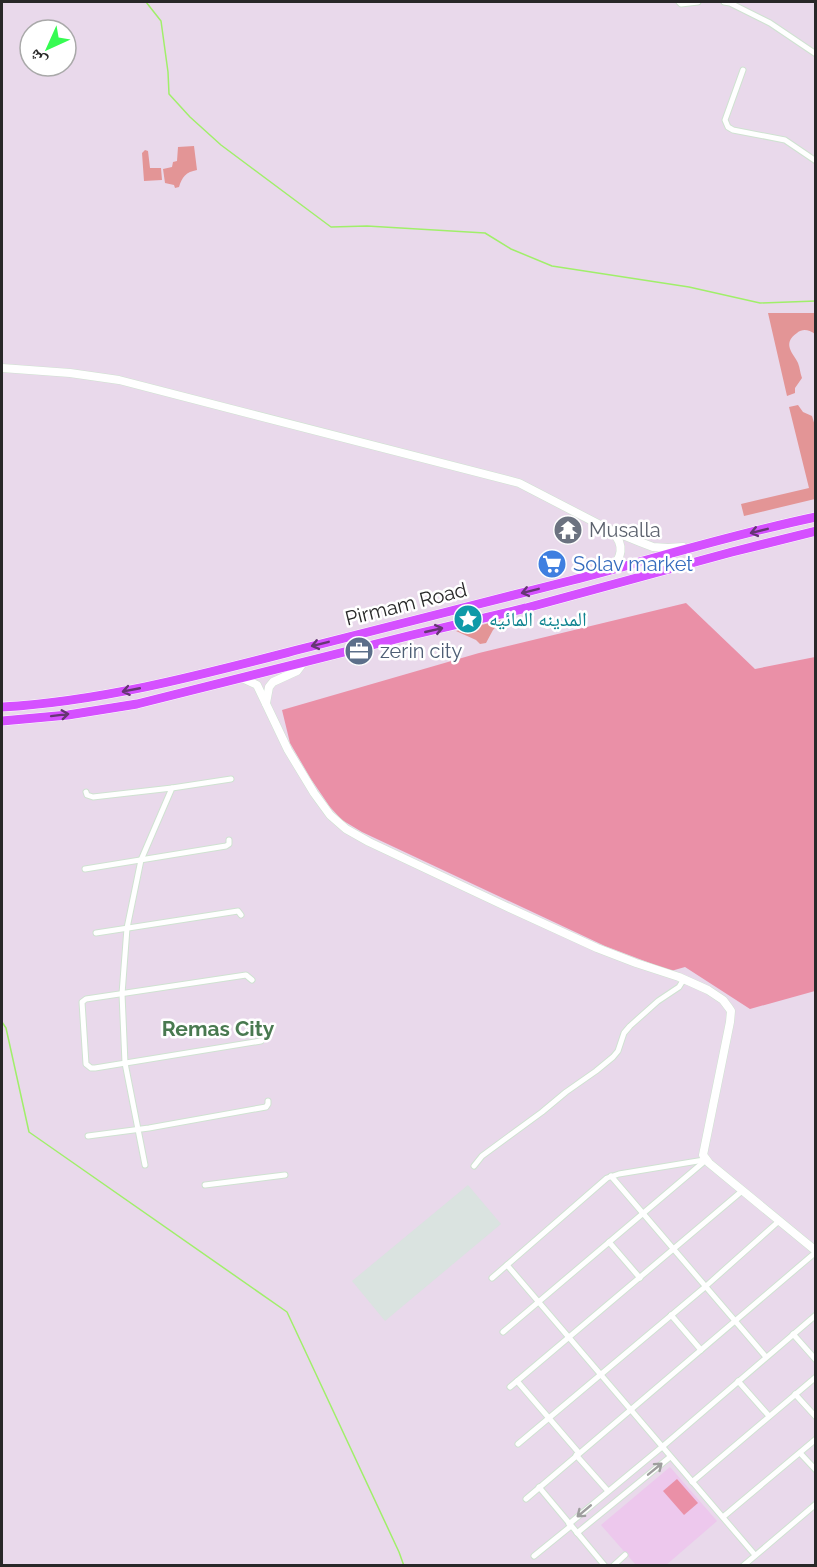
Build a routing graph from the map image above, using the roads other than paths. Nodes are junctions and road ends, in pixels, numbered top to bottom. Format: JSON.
{"nodes":[{"id":1,"x":679,"y":2,"type":"edge"},
{"id":2,"x":698,"y":2,"type":"edge"},
{"id":3,"x":724,"y":2,"type":"edge"},
{"id":4,"x":816,"y":54,"type":"edge"},
{"id":5,"x":743,"y":70,"type":"dead end"},
{"id":6,"x":816,"y":161,"type":"edge"},
{"id":7,"x":2,"y":368,"type":"edge"},
{"id":8,"x":812,"y":518,"type":"edge"},
{"id":9,"x":606,"y":528,"type":"junction"},
{"id":10,"x":814,"y":532,"type":"edge"},
{"id":11,"x":693,"y":547,"type":"junction"},
{"id":12,"x":602,"y":572,"type":"junction"},
{"id":13,"x":484,"y":603,"type":"junction"},
{"id":14,"x":493,"y":616,"type":"junction"},
{"id":15,"x":303,"y":663,"type":"junction"},
{"id":16,"x":243,"y":678,"type":"junction"},
{"id":17,"x":266,"y":704,"type":"junction"},
{"id":18,"x":2,"y":707,"type":"edge"},
{"id":19,"x":2,"y":721,"type":"edge"},
{"id":20,"x":231,"y":779,"type":"dead end"},
{"id":21,"x":172,"y":788,"type":"junction"},
{"id":22,"x":86,"y":792,"type":"dead end"},
{"id":23,"x":229,"y":840,"type":"dead end"},
{"id":24,"x":141,"y":860,"type":"junction"},
{"id":25,"x":85,"y":869,"type":"dead end"},
{"id":26,"x":241,"y":915,"type":"dead end"},
{"id":27,"x":127,"y":928,"type":"junction"},
{"id":28,"x":96,"y":933,"type":"dead end"},
{"id":29,"x":684,"y":979,"type":"junction"},
{"id":30,"x":252,"y":980,"type":"dead end"},
{"id":31,"x":122,"y":994,"type":"junction"},
{"id":32,"x":261,"y":1041,"type":"dead end"},
{"id":33,"x":125,"y":1063,"type":"junction"},
{"id":34,"x":268,"y":1101,"type":"dead end"},
{"id":35,"x":138,"y":1130,"type":"junction"},
{"id":36,"x":88,"y":1136,"type":"dead end"},
{"id":37,"x":706,"y":1160,"type":"junction"},
{"id":38,"x":145,"y":1165,"type":"dead end"},
{"id":39,"x":474,"y":1166,"type":"dead end"},
{"id":40,"x":285,"y":1175,"type":"dead end"},
{"id":41,"x":612,"y":1176,"type":"junction"},
{"id":42,"x":205,"y":1185,"type":"dead end"},
{"id":43,"x":742,"y":1191,"type":"junction"},
{"id":44,"x":643,"y":1213,"type":"junction"},
{"id":45,"x":779,"y":1221,"type":"junction"},
{"id":46,"x":609,"y":1242,"type":"junction"},
{"id":47,"x":674,"y":1249,"type":"junction"},
{"id":48,"x":816,"y":1252,"type":"edge"},
{"id":49,"x":507,"y":1265,"type":"junction"},
{"id":50,"x":492,"y":1278,"type":"dead end"},
{"id":51,"x":640,"y":1278,"type":"junction"},
{"id":52,"x":705,"y":1287,"type":"junction"},
{"id":53,"x":539,"y":1302,"type":"junction"},
{"id":54,"x":816,"y":1315,"type":"edge"},
{"id":55,"x":671,"y":1316,"type":"junction"},
{"id":56,"x":735,"y":1321,"type":"junction"},
{"id":57,"x":503,"y":1332,"type":"dead end"},
{"id":58,"x":793,"y":1334,"type":"junction"},
{"id":59,"x":569,"y":1338,"type":"junction"},
{"id":60,"x":701,"y":1350,"type":"junction"},
{"id":61,"x":766,"y":1357,"type":"junction"},
{"id":62,"x":816,"y":1360,"type":"edge"},
{"id":63,"x":600,"y":1374,"type":"junction"},
{"id":64,"x":816,"y":1377,"type":"edge"},
{"id":65,"x":517,"y":1381,"type":"junction"},
{"id":66,"x":738,"y":1381,"type":"junction"},
{"id":67,"x":510,"y":1387,"type":"dead end"},
{"id":68,"x":795,"y":1394,"type":"junction"},
{"id":69,"x":630,"y":1410,"type":"junction"},
{"id":70,"x":770,"y":1416,"type":"junction"},
{"id":71,"x":548,"y":1417,"type":"junction"},
{"id":72,"x":816,"y":1417,"type":"edge"},
{"id":73,"x":816,"y":1439,"type":"edge"},
{"id":74,"x":518,"y":1444,"type":"dead end"},
{"id":75,"x":662,"y":1447,"type":"junction"},
{"id":76,"x":800,"y":1452,"type":"junction"},
{"id":77,"x":578,"y":1454,"type":"junction"},
{"id":78,"x":670,"y":1457,"type":"junction"},
{"id":79,"x":816,"y":1470,"type":"edge"},
{"id":80,"x":692,"y":1482,"type":"junction"},
{"id":81,"x":539,"y":1487,"type":"junction"},
{"id":82,"x":608,"y":1491,"type":"junction"},
{"id":83,"x":526,"y":1499,"type":"dead end"},
{"id":84,"x":816,"y":1504,"type":"edge"},
{"id":85,"x":810,"y":1509,"type":"junction"},
{"id":86,"x":816,"y":1516,"type":"edge"},
{"id":87,"x":723,"y":1517,"type":"junction"},
{"id":88,"x":570,"y":1525,"type":"junction"},
{"id":89,"x":577,"y":1533,"type":"junction"},
{"id":90,"x":625,"y":1555,"type":"dead end"},
{"id":91,"x":755,"y":1555,"type":"junction"},
{"id":92,"x":534,"y":1556,"type":"dead end"},
{"id":93,"x":599,"y":1559,"type":"junction"},
{"id":94,"x":592,"y":1566,"type":"edge"},
{"id":95,"x":605,"y":1566,"type":"edge"},
{"id":96,"x":613,"y":1566,"type":"edge"},
{"id":97,"x":743,"y":1566,"type":"edge"}],
"edges":[{"from":1,"to":2,"type":"street"},
{"from":3,"to":4,"type":"street"},
{"from":5,"to":6,"type":"street"},
{"from":7,"to":9,"type":"street"},
{"from":8,"to":10,"type":"highway"},
{"from":8,"to":11,"type":"highway","name":"Pirmam Road","one_way":true},
{"from":9,"to":11,"type":"street"},
{"from":9,"to":12,"type":"street"},
{"from":10,"to":14,"type":"highway","name":"Pirmam Road"},
{"from":11,"to":12,"type":"highway","name":"Pirmam Road"},
{"from":12,"to":13,"type":"highway","name":"Pirmam Road","one_way":true},
{"from":13,"to":14,"type":"highway"},
{"from":13,"to":18,"type":"highway","name":"Pirmam Road","one_way":true},
{"from":15,"to":14,"type":"highway","name":"Pirmam Road","one_way":true},
{"from":15,"to":16,"type":"highway","name":"Pirmam Road"},
{"from":15,"to":17,"type":"street"},
{"from":16,"to":17,"type":"street"},
{"from":19,"to":16,"type":"highway","name":"Pirmam Road","one_way":true},
{"from":17,"to":29,"type":"street"},
{"from":20,"to":21,"type":"street"},
{"from":21,"to":22,"type":"street"},
{"from":21,"to":24,"type":"street"},
{"from":23,"to":24,"type":"street"},
{"from":24,"to":25,"type":"street"},
{"from":24,"to":27,"type":"street"},
{"from":26,"to":27,"type":"street"},
{"from":27,"to":28,"type":"street"},
{"from":27,"to":31,"type":"street"},
{"from":29,"to":37,"type":"street"},
{"from":29,"to":39,"type":"street"},
{"from":30,"to":31,"type":"street"},
{"from":31,"to":33,"type":"street"},
{"from":31,"to":33,"type":"street"},
{"from":32,"to":33,"type":"street"},
{"from":33,"to":35,"type":"street"},
{"from":34,"to":35,"type":"street"},
{"from":35,"to":36,"type":"street"},
{"from":35,"to":38,"type":"street"},
{"from":37,"to":41,"type":"street"},
{"from":37,"to":43,"type":"street"},
{"from":37,"to":44,"type":"street"},
{"from":40,"to":42,"type":"street"},
{"from":41,"to":44,"type":"street"},
{"from":41,"to":49,"type":"street"},
{"from":43,"to":45,"type":"street"},
{"from":43,"to":47,"type":"street"},
{"from":44,"to":46,"type":"street"},
{"from":44,"to":47,"type":"street"},
{"from":45,"to":48,"type":"street"},
{"from":45,"to":52,"type":"street"},
{"from":46,"to":51,"type":"street"},
{"from":46,"to":53,"type":"street"},
{"from":47,"to":51,"type":"street"},
{"from":47,"to":52,"type":"street"},
{"from":48,"to":56,"type":"street"},
{"from":49,"to":50,"type":"street"},
{"from":49,"to":53,"type":"street"},
{"from":51,"to":59,"type":"street"},
{"from":52,"to":55,"type":"street"},
{"from":52,"to":56,"type":"street"},
{"from":53,"to":57,"type":"street"},
{"from":53,"to":59,"type":"street"},
{"from":54,"to":58,"type":"street"},
{"from":55,"to":60,"type":"street"},
{"from":55,"to":63,"type":"street"},
{"from":56,"to":60,"type":"street"},
{"from":56,"to":61,"type":"street"},
{"from":58,"to":61,"type":"street"},
{"from":58,"to":62,"type":"street"},
{"from":59,"to":63,"type":"street"},
{"from":59,"to":65,"type":"street"},
{"from":60,"to":69,"type":"street"},
{"from":61,"to":66,"type":"street"},
{"from":63,"to":69,"type":"street"},
{"from":63,"to":71,"type":"street"},
{"from":64,"to":68,"type":"street"},
{"from":65,"to":67,"type":"street"},
{"from":65,"to":71,"type":"street"},
{"from":66,"to":70,"type":"street"},
{"from":66,"to":75,"type":"street"},
{"from":68,"to":70,"type":"street"},
{"from":68,"to":72,"type":"street"},
{"from":69,"to":75,"type":"street"},
{"from":69,"to":77,"type":"street"},
{"from":70,"to":80,"type":"street"},
{"from":71,"to":74,"type":"street"},
{"from":71,"to":77,"type":"street"},
{"from":73,"to":76,"type":"street"},
{"from":75,"to":78,"type":"street"},
{"from":75,"to":82,"type":"street"},
{"from":76,"to":79,"type":"street"},
{"from":76,"to":87,"type":"street"},
{"from":77,"to":81,"type":"street"},
{"from":77,"to":82,"type":"street"},
{"from":78,"to":80,"type":"street"},
{"from":89,"to":78,"type":"street","one_way":true},
{"from":80,"to":87,"type":"street"},
{"from":81,"to":83,"type":"street"},
{"from":81,"to":88,"type":"street"},
{"from":82,"to":88,"type":"street","one_way":true},
{"from":84,"to":85,"type":"street"},
{"from":85,"to":86,"type":"street"},
{"from":85,"to":91,"type":"street"},
{"from":87,"to":91,"type":"street"},
{"from":88,"to":89,"type":"street"},
{"from":88,"to":92,"type":"street"},
{"from":89,"to":93,"type":"street"},
{"from":90,"to":96,"type":"street"},
{"from":91,"to":97,"type":"street"},
{"from":93,"to":94,"type":"street"},
{"from":93,"to":95,"type":"street"}]}
